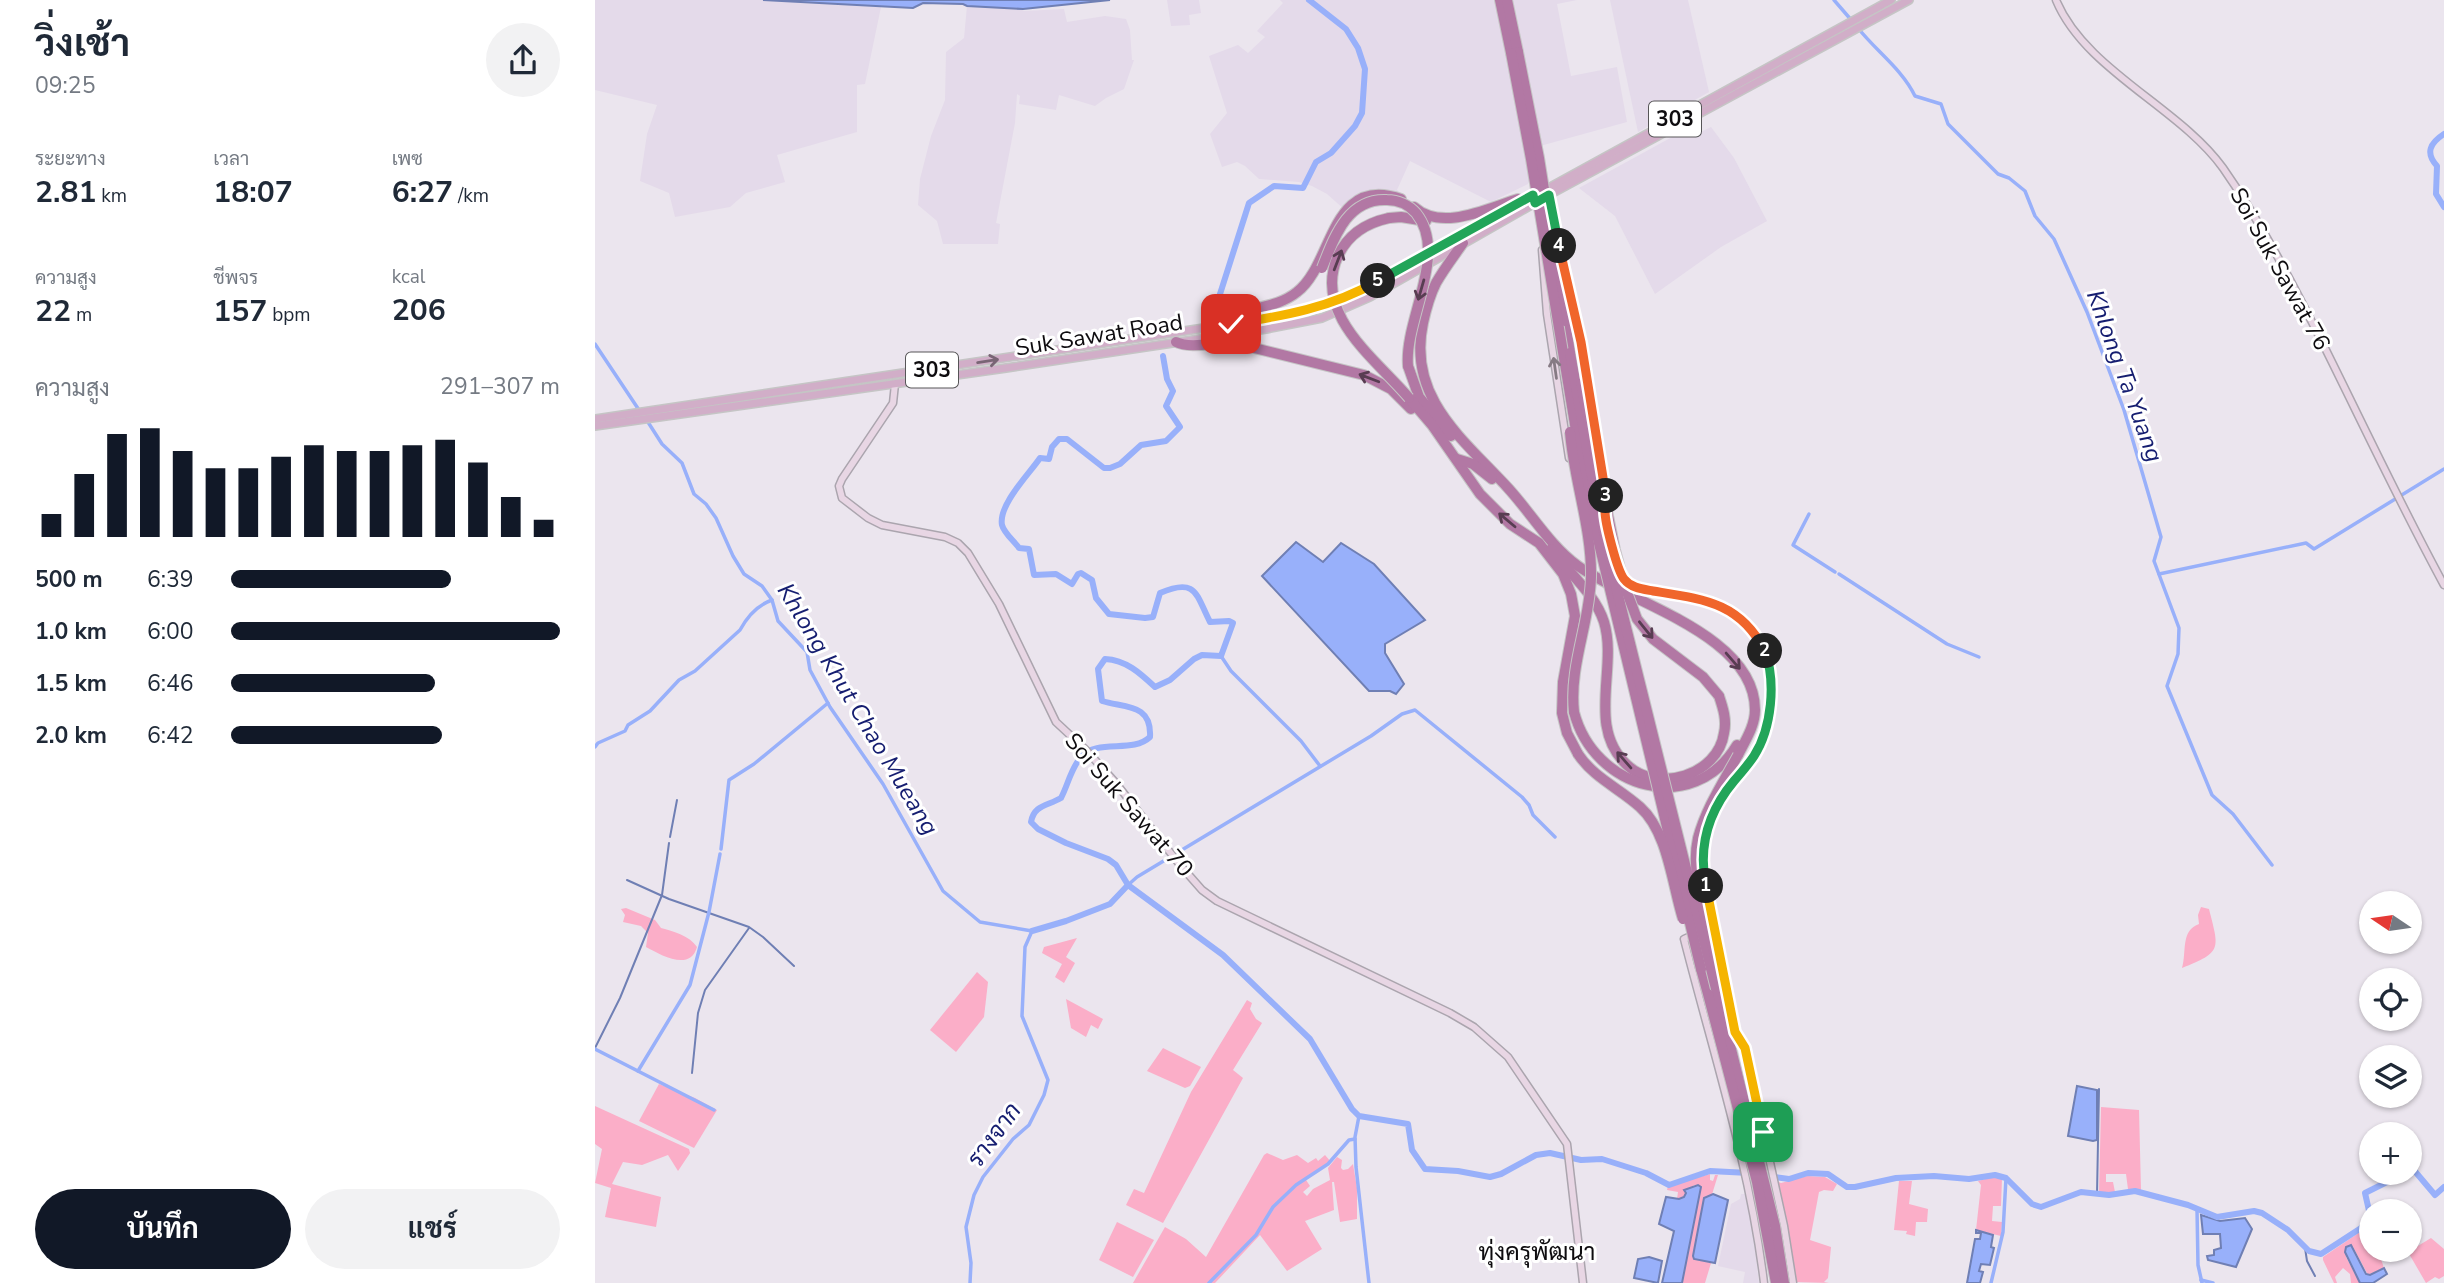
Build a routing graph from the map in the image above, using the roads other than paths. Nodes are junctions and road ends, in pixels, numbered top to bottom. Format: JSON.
{"nodes":[{"id":1,"x":1500,"y":0,"type":"edge"},
{"id":2,"x":1507,"y":0,"type":"edge"},
{"id":3,"x":1891,"y":0,"type":"edge"},
{"id":4,"x":1909,"y":0,"type":"edge"},
{"id":5,"x":2056,"y":0,"type":"edge"},
{"id":6,"x":1818,"y":46,"type":"junction"},
{"id":7,"x":1549,"y":195,"type":"junction"},
{"id":8,"x":1518,"y":199,"type":"junction"},
{"id":9,"x":1534,"y":199,"type":"junction"},
{"id":10,"x":1463,"y":243,"type":"junction"},
{"id":11,"x":1222,"y":320,"type":"junction"},
{"id":12,"x":1210,"y":326,"type":"junction"},
{"id":13,"x":1176,"y":342,"type":"junction"},
{"id":14,"x":1078,"y":346,"type":"junction"},
{"id":15,"x":1570,"y":354,"type":"junction"},
{"id":16,"x":1079,"y":357,"type":"junction"},
{"id":17,"x":1566,"y":379,"type":"junction"},
{"id":18,"x":895,"y":383,"type":"junction"},
{"id":19,"x":654,"y":414,"type":"junction"},
{"id":20,"x":629,"y":418,"type":"junction"},
{"id":21,"x":595,"y":419,"type":"edge"},
{"id":22,"x":595,"y":426,"type":"edge"},
{"id":23,"x":1439,"y":436,"type":"junction"},
{"id":24,"x":1457,"y":458,"type":"junction"},
{"id":25,"x":1482,"y":460,"type":"junction"},
{"id":26,"x":1605,"y":510,"type":"junction"},
{"id":27,"x":2444,"y":585,"type":"edge"},
{"id":28,"x":1753,"y":698,"type":"junction"},
{"id":29,"x":1674,"y":837,"type":"junction"},
{"id":30,"x":1715,"y":927,"type":"junction"},
{"id":31,"x":1701,"y":968,"type":"junction"},
{"id":32,"x":1727,"y":1033,"type":"junction"},
{"id":33,"x":1745,"y":1048,"type":"junction"},
{"id":34,"x":1715,"y":1053,"type":"junction"},
{"id":35,"x":1583,"y":1283,"type":"edge"},
{"id":36,"x":1764,"y":1283,"type":"edge"},
{"id":37,"x":1776,"y":1283,"type":"edge"},
{"id":38,"x":1784,"y":1283,"type":"edge"},
{"id":39,"x":1793,"y":1283,"type":"edge"}],
"edges":[{"from":1,"to":17,"type":"highway","bridge":true},
{"from":2,"to":15,"type":"highway","bridge":true},
{"from":3,"to":6,"type":"main road","name":"Suk Sawat Road","number":"303"},
{"from":4,"to":6,"type":"main road","name":"Suk Sawat Road","number":"303"},
{"from":5,"to":27,"type":"street","name":"Soi Suk Sawat 76"},
{"from":6,"to":7,"type":"main road","name":"Suk Sawat Road","number":"303"},
{"from":6,"to":9,"type":"main road","name":"Suk Sawat Road","number":"303"},
{"from":7,"to":9,"type":"main road","name":"Suk Sawat Road","number":"303"},
{"from":7,"to":26,"type":"street"},
{"from":8,"to":9,"type":"highway"},
{"from":8,"to":11,"type":"highway"},
{"from":23,"to":8,"type":"highway","one_way":true,"bridge":true},
{"from":9,"to":10,"type":"main road","name":"Suk Sawat Road","number":"303"},
{"from":9,"to":12,"type":"main road","name":"Suk Sawat Road","number":"303"},
{"from":26,"to":9,"type":"street","one_way":true},
{"from":10,"to":13,"type":"main road","name":"Suk Sawat Road","number":"303"},
{"from":10,"to":25,"type":"highway"},
{"from":11,"to":12,"type":"highway"},
{"from":11,"to":25,"type":"highway","one_way":true,"bridge":true},
{"from":12,"to":14,"type":"main road","name":"Suk Sawat Road","number":"303"},
{"from":13,"to":16,"type":"main road","name":"Suk Sawat Road","number":"303"},
{"from":23,"to":13,"type":"highway","one_way":true},
{"from":14,"to":16,"type":"main road"},
{"from":19,"to":14,"type":"main road","name":"Suk Sawat Road","number":"303","one_way":true},
{"from":15,"to":24,"type":"highway","one_way":true,"bridge":true},
{"from":15,"to":29,"type":"highway","bridge":true},
{"from":16,"to":18,"type":"main road","name":"Suk Sawat Road","number":"303"},
{"from":17,"to":28,"type":"highway","bridge":true},
{"from":17,"to":29,"type":"highway","bridge":true},
{"from":18,"to":19,"type":"main road","name":"Suk Sawat Road","number":"303"},
{"from":18,"to":35,"type":"street","name":"Soi Suk Sawat 70"},
{"from":19,"to":20,"type":"main road","name":"Suk Sawat Road"},
{"from":20,"to":21,"type":"main road","name":"Suk Sawat Road"},
{"from":20,"to":22,"type":"main road","name":"Suk Sawat Road"},
{"from":23,"to":24,"type":"highway"},
{"from":31,"to":24,"type":"highway","one_way":true,"bridge":true},
{"from":25,"to":28,"type":"highway","one_way":true},
{"from":26,"to":30,"type":"street"},
{"from":28,"to":32,"type":"highway","bridge":true},
{"from":29,"to":31,"type":"highway","bridge":true},
{"from":29,"to":32,"type":"highway","bridge":true},
{"from":30,"to":33,"type":"street"},
{"from":30,"to":34,"type":"street"},
{"from":31,"to":37,"type":"highway","bridge":true},
{"from":32,"to":38,"type":"highway","bridge":true},
{"from":33,"to":34,"type":"street"},
{"from":33,"to":39,"type":"street"},
{"from":34,"to":36,"type":"street"}]}
